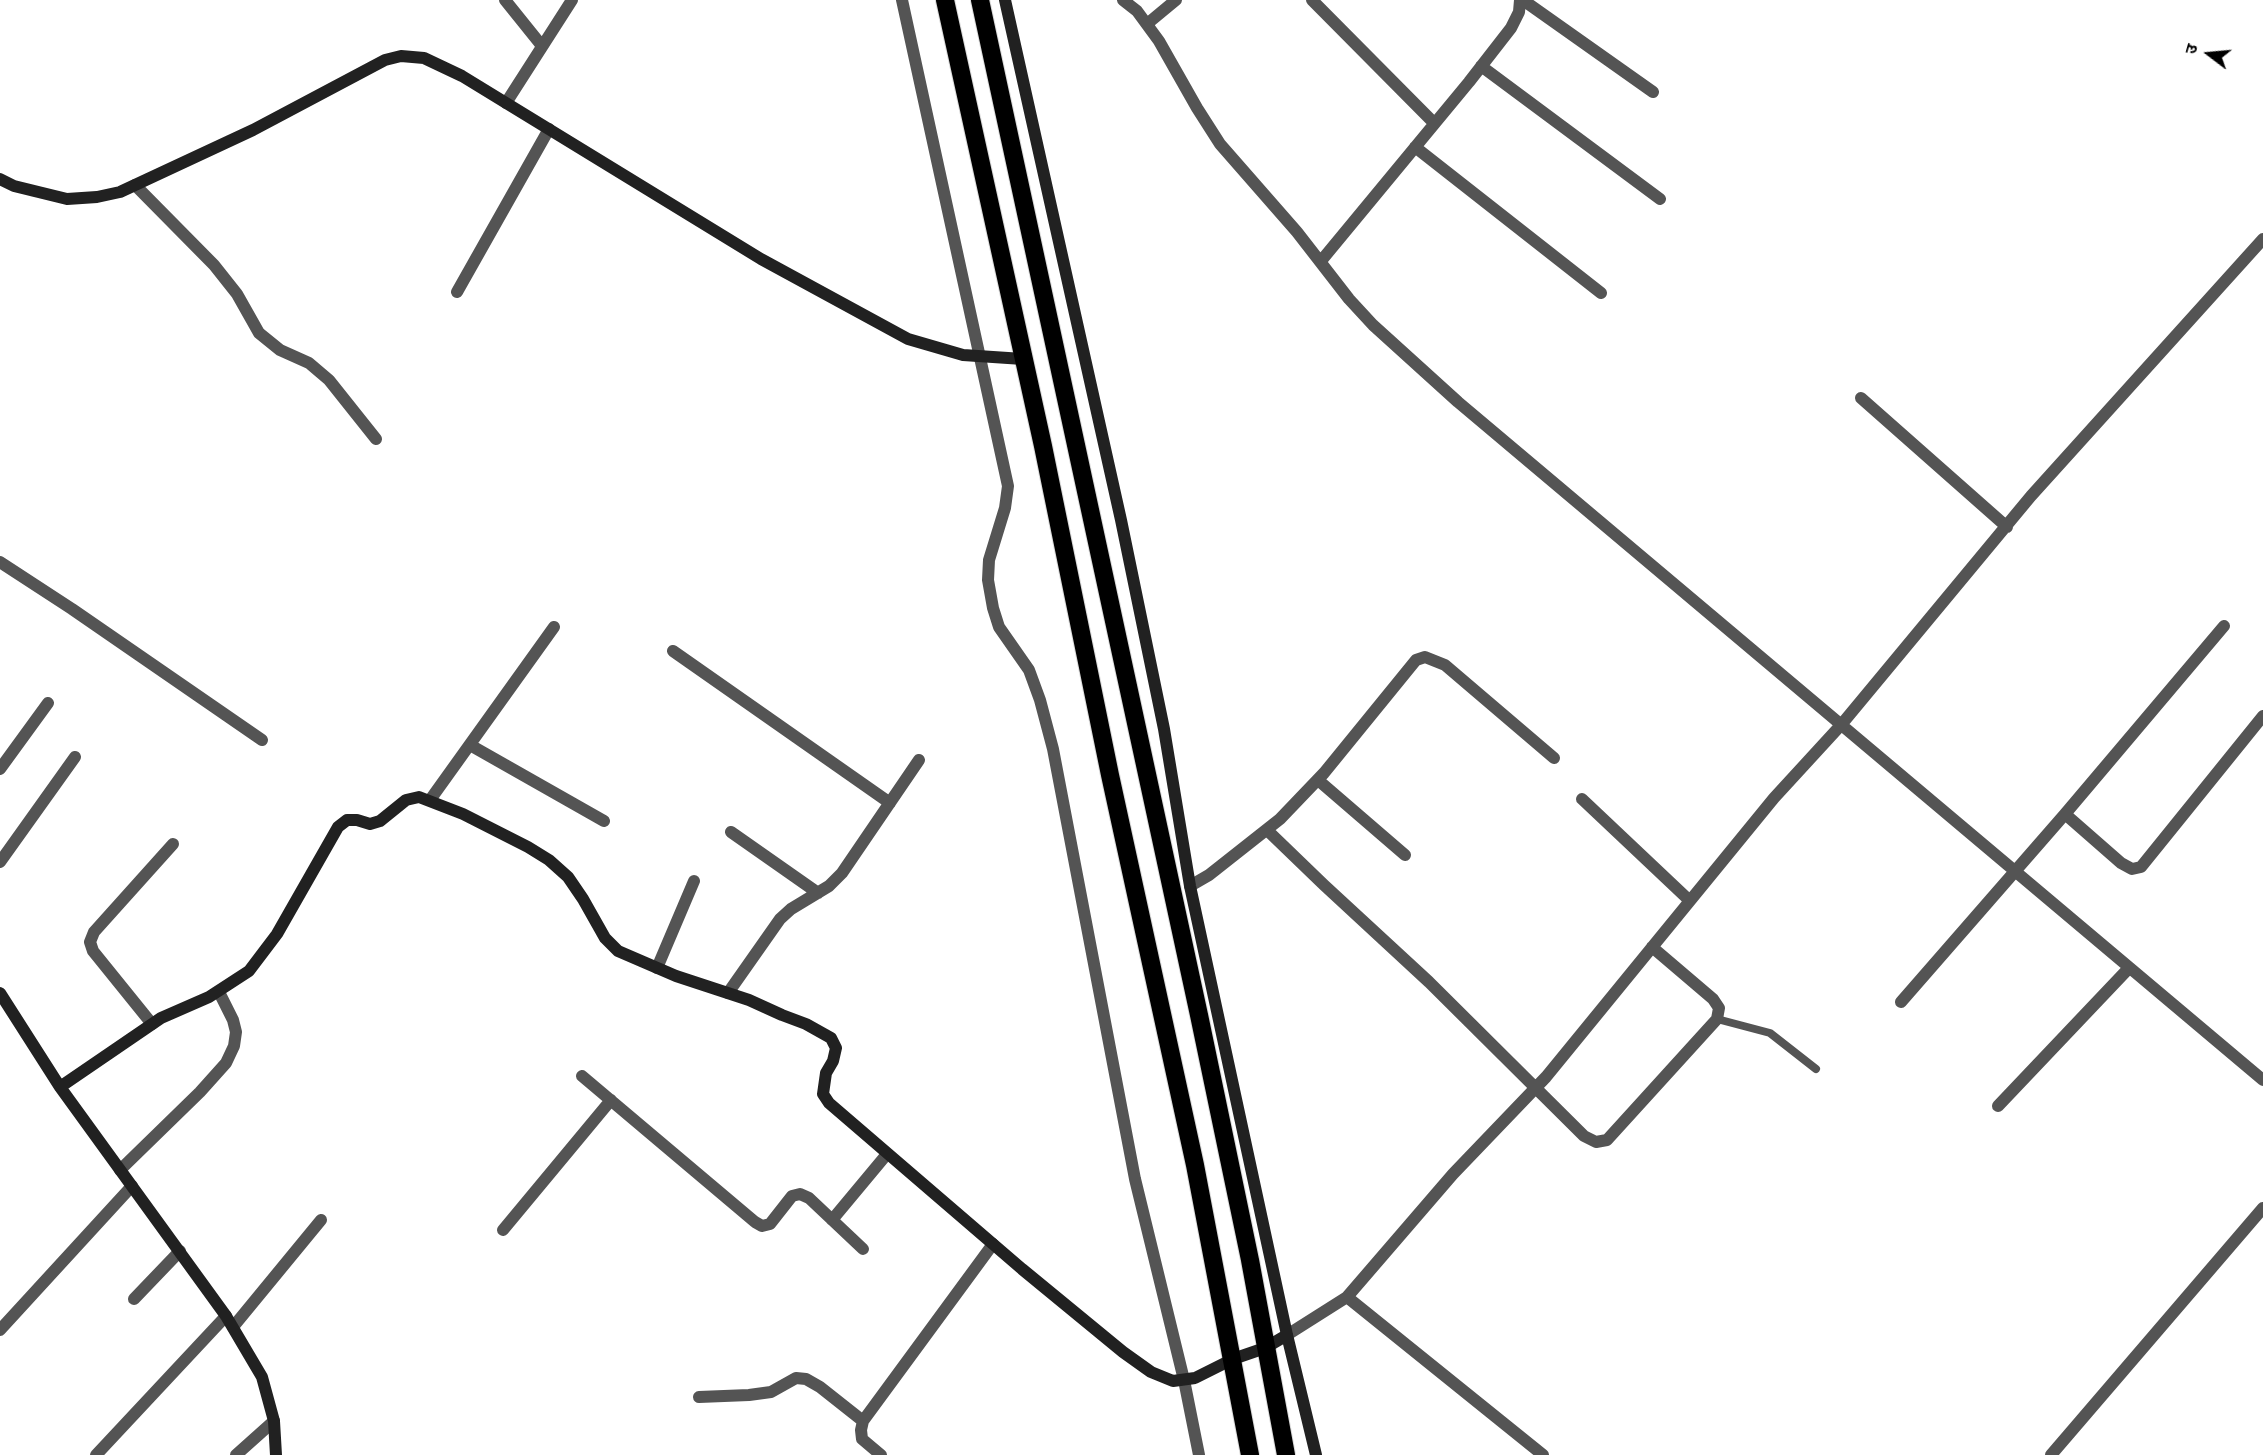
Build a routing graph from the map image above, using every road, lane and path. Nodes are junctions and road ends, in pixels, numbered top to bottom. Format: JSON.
{"nodes":[{"id":1,"x":505,"y":0,"type":"edge"},
{"id":2,"x":572,"y":0,"type":"edge"},
{"id":3,"x":902,"y":0,"type":"edge"},
{"id":4,"x":945,"y":0,"type":"edge"},
{"id":5,"x":980,"y":0,"type":"edge"},
{"id":6,"x":1005,"y":0,"type":"edge"},
{"id":7,"x":1123,"y":0,"type":"edge"},
{"id":8,"x":1176,"y":0,"type":"edge"},
{"id":9,"x":1312,"y":0,"type":"edge"},
{"id":10,"x":1521,"y":0,"type":"edge"},
{"id":11,"x":1146,"y":24,"type":"junction"},
{"id":12,"x":542,"y":46,"type":"junction"},
{"id":13,"x":1481,"y":66,"type":"junction"},
{"id":14,"x":1653,"y":92,"type":"dead end"},
{"id":15,"x":506,"y":103,"type":"junction"},
{"id":16,"x":1434,"y":123,"type":"junction"},
{"id":17,"x":549,"y":129,"type":"junction"},
{"id":18,"x":1415,"y":147,"type":"junction"},
{"id":19,"x":0,"y":179,"type":"edge"},
{"id":20,"x":135,"y":185,"type":"junction"},
{"id":21,"x":1660,"y":200,"type":"dead end"},
{"id":22,"x":2263,"y":239,"type":"edge"},
{"id":23,"x":1321,"y":261,"type":"junction"},
{"id":24,"x":457,"y":292,"type":"dead end"},
{"id":25,"x":1601,"y":293,"type":"dead end"},
{"id":26,"x":980,"y":356,"type":"junction"},
{"id":27,"x":1023,"y":359,"type":"junction"},
{"id":28,"x":1861,"y":398,"type":"dead end"},
{"id":29,"x":376,"y":439,"type":"dead end"},
{"id":30,"x":2007,"y":527,"type":"junction"},
{"id":31,"x":0,"y":562,"type":"edge"},
{"id":32,"x":2224,"y":626,"type":"dead end"},
{"id":33,"x":554,"y":627,"type":"dead end"},
{"id":34,"x":673,"y":651,"type":"dead end"},
{"id":35,"x":48,"y":703,"type":"dead end"},
{"id":36,"x":2263,"y":716,"type":"edge"},
{"id":37,"x":1841,"y":725,"type":"junction"},
{"id":38,"x":262,"y":740,"type":"dead end"},
{"id":39,"x":470,"y":745,"type":"junction"},
{"id":40,"x":75,"y":757,"type":"dead end"},
{"id":41,"x":1554,"y":758,"type":"dead end"},
{"id":42,"x":919,"y":760,"type":"dead end"},
{"id":43,"x":0,"y":769,"type":"edge"},
{"id":44,"x":1318,"y":780,"type":"junction"},
{"id":45,"x":1582,"y":799,"type":"dead end"},
{"id":46,"x":430,"y":800,"type":"junction"},
{"id":47,"x":890,"y":803,"type":"junction"},
{"id":48,"x":2066,"y":814,"type":"junction"},
{"id":49,"x":604,"y":821,"type":"dead end"},
{"id":50,"x":1267,"y":830,"type":"junction"},
{"id":51,"x":731,"y":832,"type":"dead end"},
{"id":52,"x":173,"y":844,"type":"dead end"},
{"id":53,"x":1405,"y":855,"type":"dead end"},
{"id":54,"x":0,"y":862,"type":"edge"},
{"id":55,"x":2014,"y":872,"type":"junction"},
{"id":56,"x":694,"y":881,"type":"dead end"},
{"id":57,"x":1190,"y":886,"type":"junction"},
{"id":58,"x":818,"y":893,"type":"junction"},
{"id":59,"x":1690,"y":901,"type":"junction"},
{"id":60,"x":1652,"y":947,"type":"junction"},
{"id":61,"x":2128,"y":968,"type":"junction"},
{"id":62,"x":657,"y":969,"type":"junction"},
{"id":63,"x":219,"y":992,"type":"junction"},
{"id":64,"x":0,"y":993,"type":"edge"},
{"id":65,"x":728,"y":993,"type":"junction"},
{"id":66,"x":1901,"y":1002,"type":"dead end"},
{"id":67,"x":1717,"y":1019,"type":"junction"},
{"id":68,"x":152,"y":1024,"type":"junction"},
{"id":69,"x":1816,"y":1069,"type":"dead end"},
{"id":70,"x":582,"y":1076,"type":"dead end"},
{"id":71,"x":2263,"y":1080,"type":"edge"},
{"id":72,"x":60,"y":1087,"type":"junction"},
{"id":73,"x":1536,"y":1087,"type":"junction"},
{"id":74,"x":611,"y":1100,"type":"junction"},
{"id":75,"x":1998,"y":1106,"type":"dead end"},
{"id":76,"x":887,"y":1154,"type":"junction"},
{"id":77,"x":120,"y":1170,"type":"junction"},
{"id":78,"x":132,"y":1186,"type":"junction"},
{"id":79,"x":2263,"y":1208,"type":"edge"},
{"id":80,"x":321,"y":1220,"type":"dead end"},
{"id":81,"x":832,"y":1220,"type":"junction"},
{"id":82,"x":502,"y":1230,"type":"dead end"},
{"id":83,"x":993,"y":1244,"type":"junction"},
{"id":84,"x":863,"y":1249,"type":"dead end"},
{"id":85,"x":180,"y":1251,"type":"junction"},
{"id":86,"x":1347,"y":1297,"type":"junction"},
{"id":87,"x":134,"y":1299,"type":"dead end"},
{"id":88,"x":230,"y":1321,"type":"junction"},
{"id":89,"x":0,"y":1330,"type":"edge"},
{"id":90,"x":1287,"y":1335,"type":"junction"},
{"id":91,"x":1265,"y":1348,"type":"junction"},
{"id":92,"x":1233,"y":1359,"type":"junction"},
{"id":93,"x":1184,"y":1380,"type":"junction"},
{"id":94,"x":699,"y":1397,"type":"dead end"},
{"id":95,"x":274,"y":1421,"type":"junction"},
{"id":96,"x":864,"y":1421,"type":"junction"},
{"id":97,"x":96,"y":1455,"type":"edge"},
{"id":98,"x":236,"y":1455,"type":"edge"},
{"id":99,"x":276,"y":1455,"type":"edge"},
{"id":100,"x":880,"y":1455,"type":"edge"},
{"id":101,"x":1199,"y":1455,"type":"edge"},
{"id":102,"x":1250,"y":1455,"type":"edge"},
{"id":103,"x":1286,"y":1455,"type":"edge"},
{"id":104,"x":1316,"y":1455,"type":"edge"},
{"id":105,"x":1543,"y":1455,"type":"edge"},
{"id":106,"x":2051,"y":1455,"type":"edge"}],
"edges":[{"from":1,"to":12,"type":"street"},
{"from":2,"to":12,"type":"street"},
{"from":3,"to":26,"type":"street"},
{"from":4,"to":27,"type":"highway"},
{"from":5,"to":91,"type":"highway"},
{"from":6,"to":57,"type":"street"},
{"from":7,"to":11,"type":"street"},
{"from":8,"to":11,"type":"street"},
{"from":9,"to":16,"type":"street"},
{"from":10,"to":13,"type":"street"},
{"from":10,"to":14,"type":"street"},
{"from":11,"to":23,"type":"street"},
{"from":12,"to":15,"type":"street"},
{"from":13,"to":16,"type":"street"},
{"from":13,"to":21,"type":"street"},
{"from":15,"to":17,"type":"street"},
{"from":15,"to":20,"type":"street"},
{"from":16,"to":18,"type":"street"},
{"from":17,"to":24,"type":"street"},
{"from":17,"to":26,"type":"street"},
{"from":18,"to":23,"type":"street"},
{"from":18,"to":25,"type":"street"},
{"from":19,"to":20,"type":"street"},
{"from":20,"to":29,"type":"street"},
{"from":22,"to":30,"type":"street"},
{"from":23,"to":37,"type":"street"},
{"from":26,"to":27,"type":"street"},
{"from":26,"to":93,"type":"street"},
{"from":27,"to":92,"type":"highway"},
{"from":28,"to":30,"type":"street"},
{"from":30,"to":37,"type":"street"},
{"from":31,"to":38,"type":"street"},
{"from":32,"to":48,"type":"street"},
{"from":33,"to":39,"type":"street"},
{"from":34,"to":47,"type":"street"},
{"from":35,"to":43,"type":"street"},
{"from":36,"to":48,"type":"street"},
{"from":37,"to":55,"type":"street"},
{"from":37,"to":59,"type":"street"},
{"from":39,"to":46,"type":"street"},
{"from":39,"to":49,"type":"street"},
{"from":40,"to":54,"type":"street"},
{"from":41,"to":44,"type":"street"},
{"from":42,"to":47,"type":"street"},
{"from":44,"to":50,"type":"street"},
{"from":44,"to":53,"type":"street"},
{"from":45,"to":59,"type":"street"},
{"from":46,"to":62,"type":"street"},
{"from":46,"to":63,"type":"street"},
{"from":47,"to":58,"type":"street"},
{"from":48,"to":55,"type":"street"},
{"from":50,"to":57,"type":"street"},
{"from":50,"to":73,"type":"street"},
{"from":51,"to":58,"type":"street"},
{"from":52,"to":68,"type":"street"},
{"from":55,"to":61,"type":"street"},
{"from":55,"to":66,"type":"street"},
{"from":56,"to":62,"type":"street"},
{"from":57,"to":90,"type":"street"},
{"from":58,"to":65,"type":"street"},
{"from":59,"to":60,"type":"street"},
{"from":60,"to":67,"type":"street"},
{"from":60,"to":73,"type":"street"},
{"from":61,"to":71,"type":"street"},
{"from":61,"to":75,"type":"street"},
{"from":62,"to":65,"type":"street"},
{"from":63,"to":68,"type":"street"},
{"from":63,"to":77,"type":"street"},
{"from":64,"to":72,"type":"street"},
{"from":65,"to":76,"type":"street"},
{"from":67,"to":69,"type":"lane"},
{"from":67,"to":73,"type":"street"},
{"from":68,"to":72,"type":"street"},
{"from":70,"to":74,"type":"street"},
{"from":72,"to":77,"type":"street"},
{"from":73,"to":86,"type":"street"},
{"from":74,"to":81,"type":"street"},
{"from":74,"to":82,"type":"street"},
{"from":76,"to":81,"type":"street"},
{"from":76,"to":83,"type":"street"},
{"from":77,"to":78,"type":"street"},
{"from":78,"to":85,"type":"street"},
{"from":78,"to":89,"type":"street"},
{"from":79,"to":106,"type":"street"},
{"from":80,"to":88,"type":"street"},
{"from":81,"to":84,"type":"street"},
{"from":83,"to":93,"type":"street"},
{"from":83,"to":96,"type":"street"},
{"from":85,"to":87,"type":"street"},
{"from":85,"to":88,"type":"street"},
{"from":86,"to":90,"type":"street"},
{"from":86,"to":105,"type":"street"},
{"from":88,"to":95,"type":"street"},
{"from":88,"to":97,"type":"street"},
{"from":90,"to":91,"type":"street"},
{"from":90,"to":104,"type":"street"},
{"from":91,"to":92,"type":"street"},
{"from":91,"to":103,"type":"highway"},
{"from":92,"to":93,"type":"street"},
{"from":92,"to":102,"type":"highway"},
{"from":93,"to":101,"type":"street"},
{"from":94,"to":96,"type":"street"},
{"from":95,"to":98,"type":"street"},
{"from":95,"to":99,"type":"street"},
{"from":96,"to":100,"type":"street"}]}
